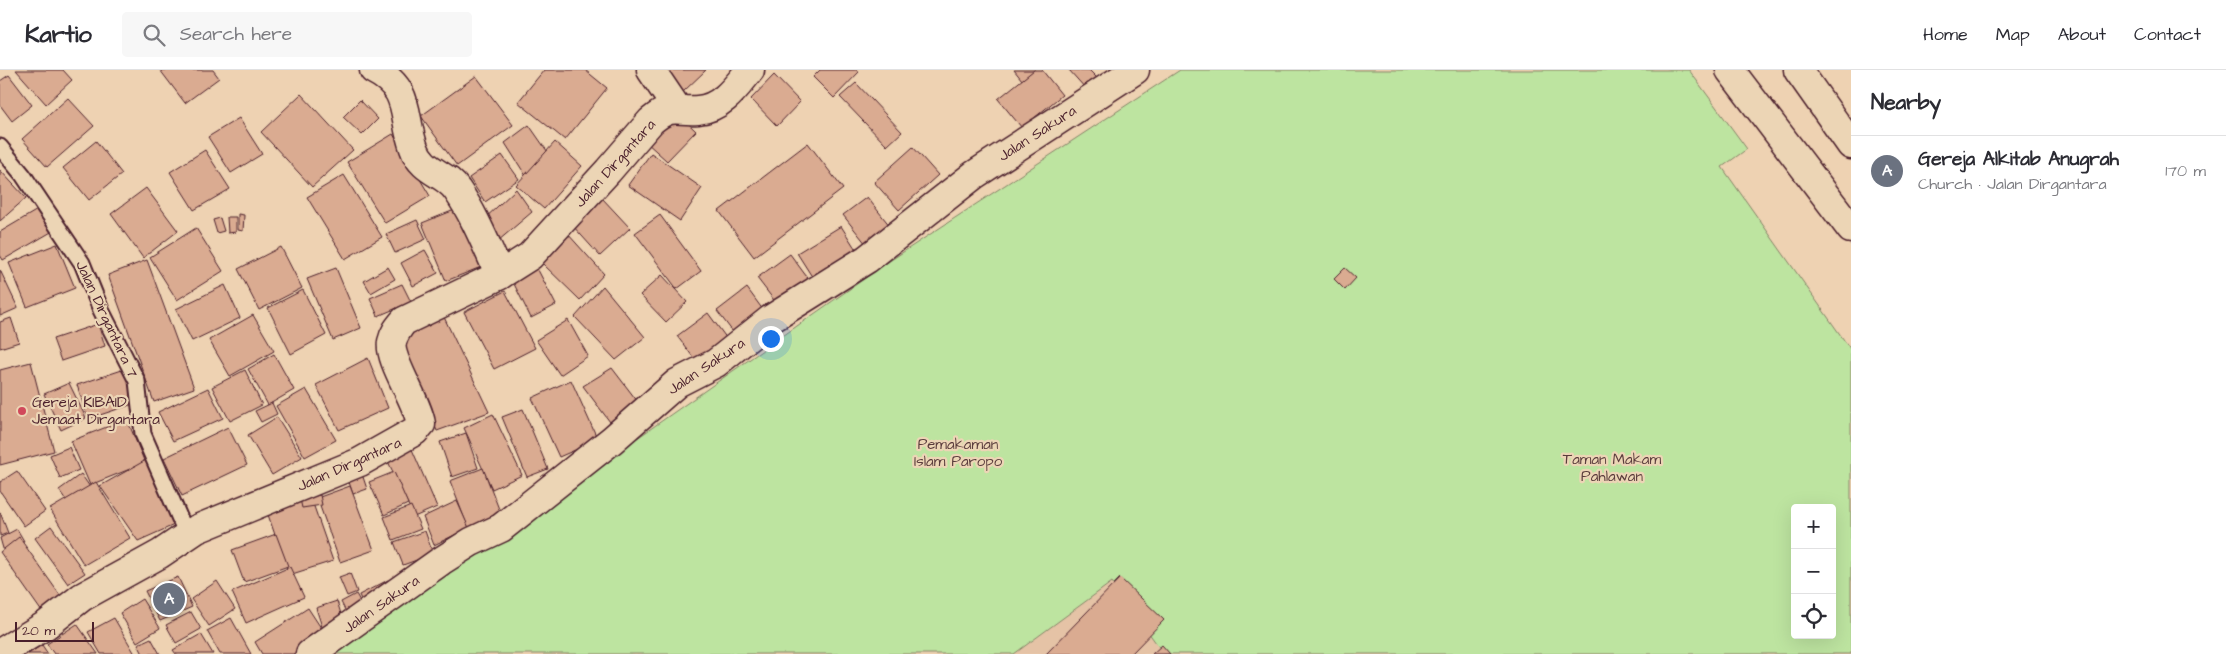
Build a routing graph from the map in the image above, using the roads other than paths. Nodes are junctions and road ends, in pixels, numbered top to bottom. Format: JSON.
{"nodes":[{"id":1,"x":374,"y":70,"type":"edge"},
{"id":2,"x":651,"y":70,"type":"edge"},
{"id":3,"x":750,"y":70,"type":"edge"},
{"id":4,"x":1135,"y":70,"type":"edge"},
{"id":5,"x":1730,"y":70,"type":"edge"},
{"id":6,"x":1798,"y":70,"type":"edge"},
{"id":7,"x":676,"y":107,"type":"junction"},
{"id":8,"x":1851,"y":145,"type":"edge"},
{"id":9,"x":0,"y":147,"type":"edge"},
{"id":10,"x":1851,"y":229,"type":"edge"},
{"id":11,"x":500,"y":275,"type":"junction"},
{"id":12,"x":188,"y":535,"type":"junction"},
{"id":13,"x":1,"y":651,"type":"edge"},
{"id":14,"x":310,"y":654,"type":"edge"}],
"edges":[{"from":1,"to":11,"type":"main road"},
{"from":2,"to":7,"type":"main road"},
{"from":3,"to":7,"type":"main road"},
{"from":4,"to":14,"type":"main road","name":"Jalan Sakura"},
{"from":5,"to":10,"type":"main road"},
{"from":6,"to":8,"type":"main road"},
{"from":7,"to":11,"type":"main road","name":"Jalan Dirgantara"},
{"from":9,"to":12,"type":"lane","name":"Jalan Dirgantara 7"},
{"from":11,"to":12,"type":"main road","name":"Jalan Dirgantara"},
{"from":12,"to":13,"type":"main road","name":"Jalan Dirgantara"}]}
